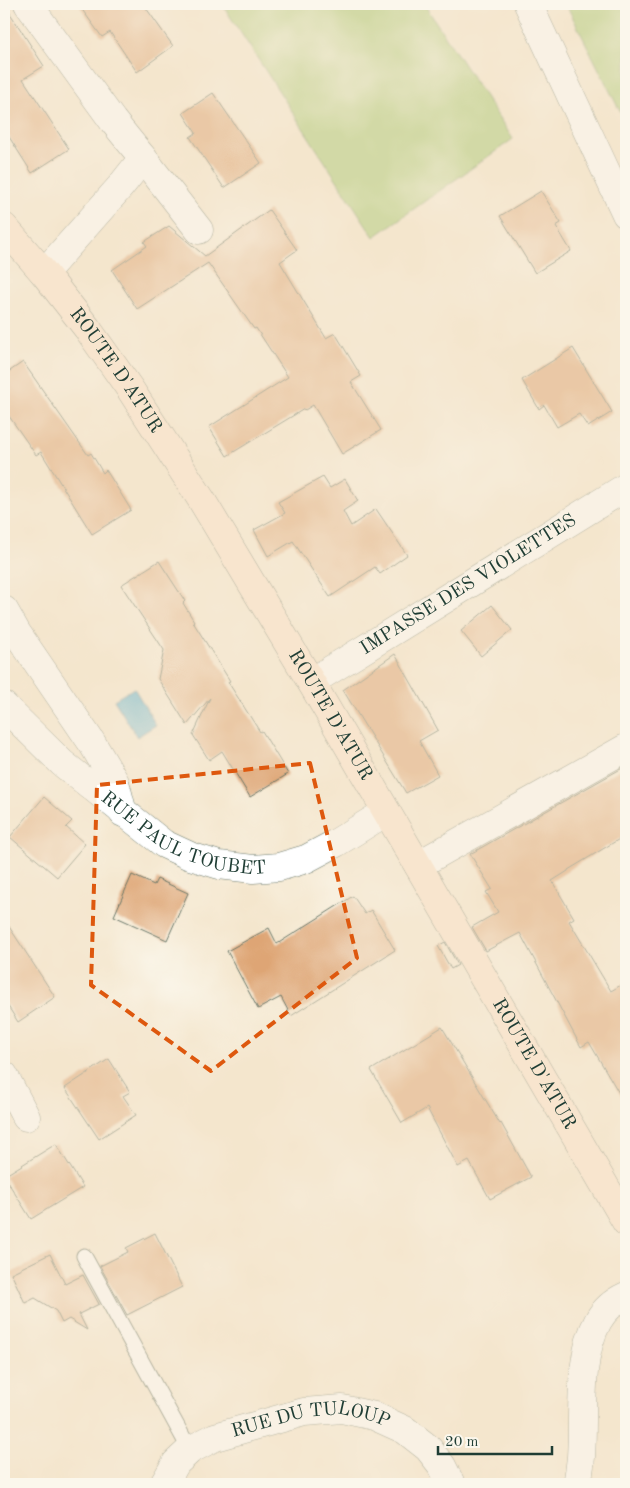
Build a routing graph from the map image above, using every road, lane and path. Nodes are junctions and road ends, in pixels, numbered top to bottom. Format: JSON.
{"nodes":[{"id":1,"x":28,"y":4,"type":"edge"},
{"id":2,"x":528,"y":4,"type":"edge"},
{"id":3,"x":143,"y":158,"type":"junction"},
{"id":4,"x":626,"y":214,"type":"edge"},
{"id":5,"x":4,"y":227,"type":"edge"},
{"id":6,"x":200,"y":230,"type":"dead end"},
{"id":7,"x":44,"y":273,"type":"junction"},
{"id":8,"x":626,"y":487,"type":"edge"},
{"id":9,"x":4,"y":610,"type":"edge"},
{"id":10,"x":311,"y":682,"type":"junction"},
{"id":11,"x":4,"y":706,"type":"edge"},
{"id":12,"x":626,"y":748,"type":"edge"},
{"id":13,"x":123,"y":812,"type":"junction"},
{"id":14,"x":386,"y":812,"type":"junction"},
{"id":15,"x":418,"y":865,"type":"junction"},
{"id":16,"x":4,"y":1075,"type":"edge"},
{"id":17,"x":26,"y":1117,"type":"dead end"},
{"id":18,"x":626,"y":1222,"type":"edge"},
{"id":19,"x":84,"y":1256,"type":"dead end"},
{"id":20,"x":626,"y":1296,"type":"edge"},
{"id":21,"x":190,"y":1450,"type":"junction"},
{"id":22,"x":164,"y":1484,"type":"edge"},
{"id":23,"x":451,"y":1484,"type":"edge"},
{"id":24,"x":577,"y":1484,"type":"edge"}],
"edges":[{"from":1,"to":3,"type":"street"},
{"from":2,"to":4,"type":"street"},
{"from":3,"to":6,"type":"street"},
{"from":3,"to":7,"type":"street"},
{"from":5,"to":7,"type":"main road","name":"ROUTE D'ATUR"},
{"from":7,"to":10,"type":"main road","name":"ROUTE D'ATUR"},
{"from":8,"to":10,"type":"street","name":"IMPASSE DES VIOLETTES"},
{"from":9,"to":13,"type":"street"},
{"from":10,"to":14,"type":"main road","name":"ROUTE D'ATUR"},
{"from":11,"to":13,"type":"street","name":"RUE PAUL TOUBET"},
{"from":12,"to":15,"type":"street"},
{"from":13,"to":14,"type":"street","name":"RUE PAUL TOUBET"},
{"from":14,"to":15,"type":"main road","name":"ROUTE D'ATUR"},
{"from":15,"to":18,"type":"main road","name":"ROUTE D'ATUR"},
{"from":16,"to":17,"type":"street"},
{"from":19,"to":21,"type":"lane"},
{"from":20,"to":24,"type":"street"},
{"from":21,"to":22,"type":"street","name":"RUE DU TULOUP"},
{"from":21,"to":23,"type":"street","name":"RUE DU TULOUP"}]}
